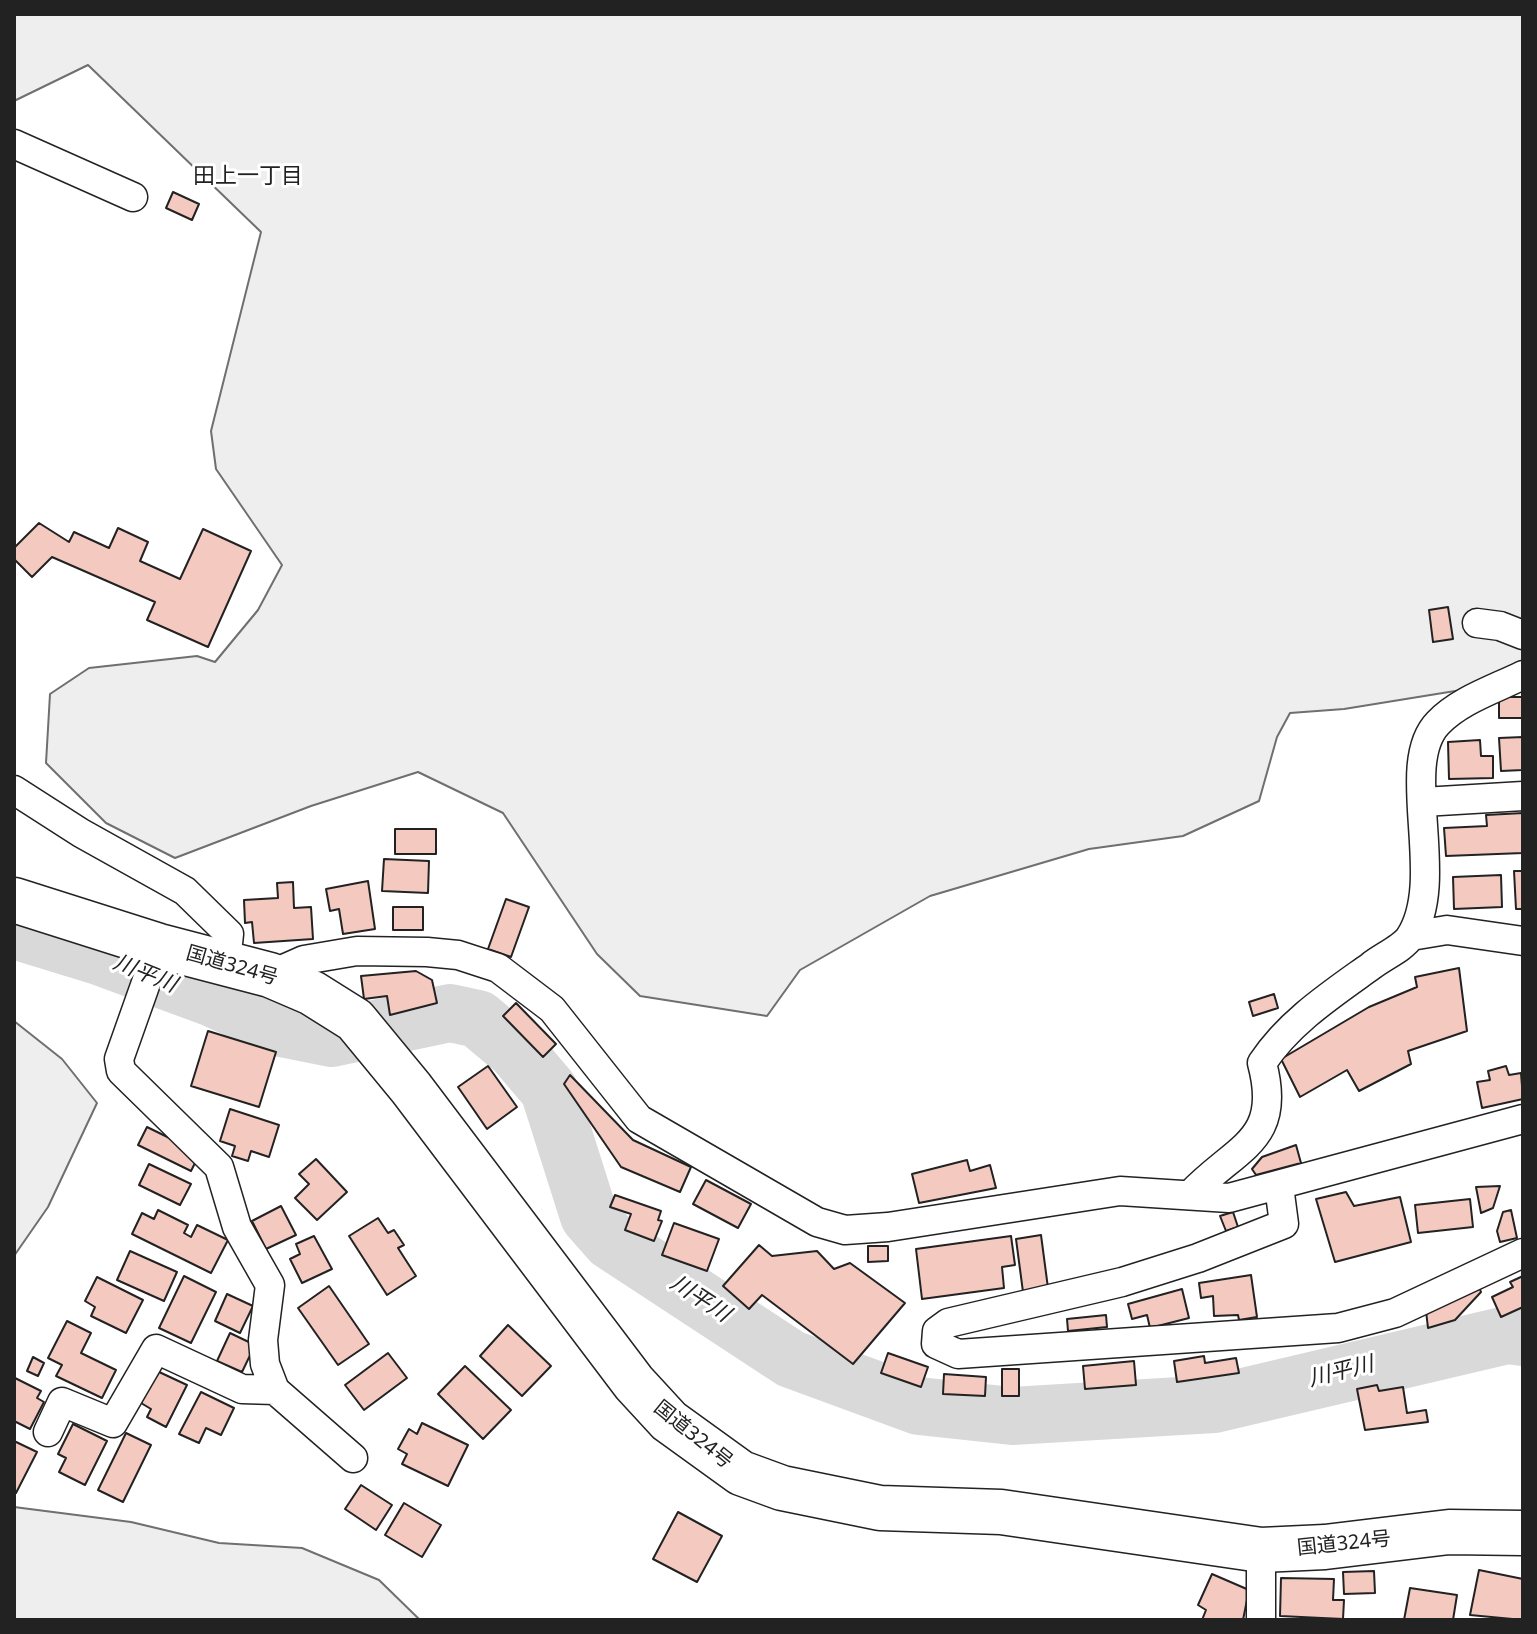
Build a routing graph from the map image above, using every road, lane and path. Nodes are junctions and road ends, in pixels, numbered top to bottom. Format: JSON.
{"nodes":[{"id":1,"x":14,"y":144,"type":"edge"},
{"id":2,"x":133,"y":197,"type":"dead end"},
{"id":3,"x":1477,"y":623,"type":"dead end"},
{"id":4,"x":1523,"y":635,"type":"edge"},
{"id":5,"x":1523,"y":675,"type":"edge"},
{"id":6,"x":14,"y":790,"type":"edge"},
{"id":7,"x":1523,"y":796,"type":"edge"},
{"id":8,"x":1423,"y":802,"type":"junction"},
{"id":9,"x":14,"y":900,"type":"edge"},
{"id":10,"x":1411,"y":936,"type":"junction"},
{"id":11,"x":1523,"y":941,"type":"edge"},
{"id":12,"x":159,"y":946,"type":"junction"},
{"id":13,"x":226,"y":962,"type":"junction"},
{"id":14,"x":270,"y":975,"type":"junction"},
{"id":15,"x":1523,"y":1119,"type":"edge"},
{"id":16,"x":1279,"y":1186,"type":"junction"},
{"id":17,"x":1190,"y":1195,"type":"junction"},
{"id":18,"x":1523,"y":1253,"type":"edge"},
{"id":19,"x":275,"y":1390,"type":"junction"},
{"id":20,"x":48,"y":1432,"type":"dead end"},
{"id":21,"x":353,"y":1458,"type":"dead end"},
{"id":22,"x":1523,"y":1533,"type":"edge"},
{"id":23,"x":1261,"y":1550,"type":"junction"},
{"id":24,"x":1261,"y":1620,"type":"edge"}],
"edges":[{"from":1,"to":2,"type":"street"},
{"from":3,"to":4,"type":"street"},
{"from":5,"to":8,"type":"street"},
{"from":6,"to":13,"type":"street"},
{"from":7,"to":8,"type":"street"},
{"from":8,"to":10,"type":"street"},
{"from":9,"to":12,"type":"highway","name":"国道324号"},
{"from":10,"to":11,"type":"street"},
{"from":10,"to":17,"type":"street"},
{"from":12,"to":13,"type":"highway","name":"国道324号"},
{"from":12,"to":19,"type":"street"},
{"from":13,"to":14,"type":"highway","name":"国道324号"},
{"from":14,"to":17,"type":"street"},
{"from":14,"to":23,"type":"highway","name":"国道324号"},
{"from":15,"to":16,"type":"street"},
{"from":16,"to":17,"type":"street"},
{"from":16,"to":18,"type":"street"},
{"from":19,"to":20,"type":"street"},
{"from":19,"to":21,"type":"street"},
{"from":22,"to":23,"type":"highway","name":"国道324号"},
{"from":23,"to":24,"type":"street"}]}
